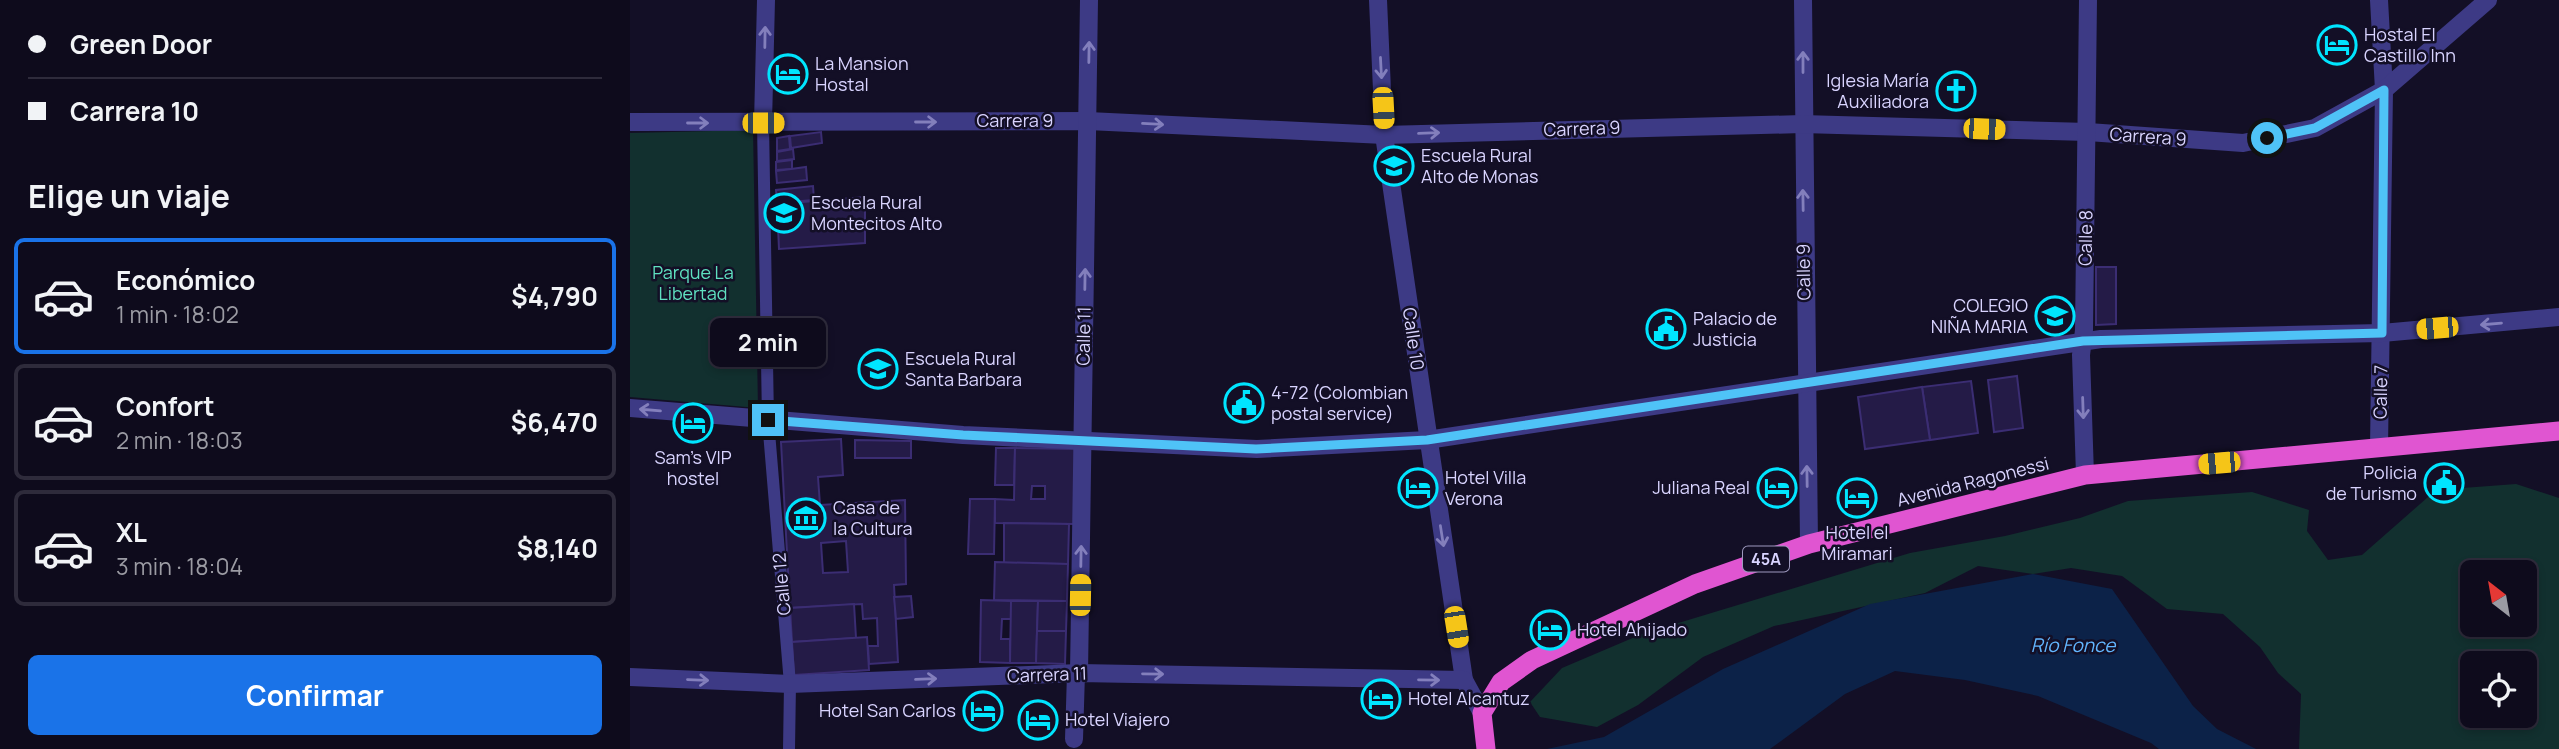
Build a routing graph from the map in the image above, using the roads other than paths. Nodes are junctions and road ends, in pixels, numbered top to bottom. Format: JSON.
{"nodes":[{"id":1,"x":766,"y":0,"type":"edge"},
{"id":2,"x":1089,"y":0,"type":"edge"},
{"id":3,"x":1378,"y":0,"type":"edge"},
{"id":4,"x":1803,"y":0,"type":"edge"},
{"id":5,"x":2088,"y":0,"type":"edge"},
{"id":6,"x":2379,"y":0,"type":"edge"},
{"id":7,"x":2488,"y":0,"type":"edge"},
{"id":8,"x":2384,"y":90,"type":"junction"},
{"id":9,"x":1088,"y":121,"type":"junction"},
{"id":10,"x":630,"y":122,"type":"edge"},
{"id":11,"x":763,"y":123,"type":"junction"},
{"id":12,"x":1802,"y":124,"type":"junction"},
{"id":13,"x":2088,"y":132,"type":"junction"},
{"id":14,"x":1384,"y":135,"type":"junction"},
{"id":15,"x":2559,"y":317,"type":"edge"},
{"id":16,"x":2382,"y":333,"type":"junction"},
{"id":17,"x":2083,"y":341,"type":"junction"},
{"id":18,"x":1805,"y":382,"type":"junction"},
{"id":19,"x":630,"y":408,"type":"edge"},
{"id":20,"x":768,"y":420,"type":"junction"},
{"id":21,"x":2559,"y":431,"type":"edge"},
{"id":22,"x":1083,"y":440,"type":"junction"},
{"id":23,"x":1427,"y":440,"type":"junction"},
{"id":24,"x":2379,"y":448,"type":"junction"},
{"id":25,"x":2085,"y":475,"type":"junction"},
{"id":26,"x":1809,"y":544,"type":"junction"},
{"id":27,"x":1078,"y":673,"type":"junction"},
{"id":28,"x":630,"y":677,"type":"edge"},
{"id":29,"x":1464,"y":680,"type":"junction"},
{"id":30,"x":790,"y":684,"type":"junction"},
{"id":31,"x":1482,"y":713,"type":"junction"},
{"id":32,"x":1074,"y":739,"type":"dead end"},
{"id":33,"x":1485,"y":744,"type":"edge"},
{"id":34,"x":789,"y":749,"type":"edge"}],
"edges":[{"from":11,"to":1,"type":"street","name":"Calle 12","one_way":true},
{"from":9,"to":2,"type":"street","name":"Calle 11","one_way":true},
{"from":3,"to":14,"type":"street","name":"Calle 10","one_way":true},
{"from":12,"to":4,"type":"street","name":"Calle 9","one_way":true},
{"from":5,"to":13,"type":"street","name":"Calle 8"},
{"from":6,"to":8,"type":"street","name":"Calle 7"},
{"from":7,"to":8,"type":"street","name":"Carrera 9"},
{"from":8,"to":13,"type":"street","name":"Carrera 9"},
{"from":8,"to":16,"type":"street","name":"Calle 7"},
{"from":11,"to":9,"type":"street","name":"Carrera 9","one_way":true},
{"from":9,"to":14,"type":"street","name":"Carrera 9","one_way":true},
{"from":22,"to":9,"type":"street","name":"Calle 11","one_way":true},
{"from":10,"to":11,"type":"street","name":"Carrera 9","one_way":true},
{"from":11,"to":20,"type":"street","name":"Calle 12"},
{"from":12,"to":13,"type":"street","name":"Carrera 9"},
{"from":14,"to":12,"type":"street","name":"Carrera 9","one_way":true},
{"from":18,"to":12,"type":"street","name":"Calle 9","one_way":true},
{"from":13,"to":17,"type":"street","name":"Calle 8"},
{"from":14,"to":23,"type":"street","name":"Calle 10"},
{"from":15,"to":16,"type":"street","one_way":true},
{"from":16,"to":17,"type":"street"},
{"from":16,"to":24,"type":"street","name":"Calle 7"},
{"from":17,"to":18,"type":"street"},
{"from":17,"to":25,"type":"street","name":"Calle 8","one_way":true},
{"from":18,"to":23,"type":"street"},
{"from":26,"to":18,"type":"street","name":"Calle 9","one_way":true},
{"from":20,"to":19,"type":"street","one_way":true},
{"from":20,"to":22,"type":"street"},
{"from":20,"to":30,"type":"street","name":"Calle 12"},
{"from":21,"to":24,"type":"highway","name":"Avenida Ragonessi","number":"45A"},
{"from":22,"to":23,"type":"street"},
{"from":27,"to":22,"type":"street","name":"Calle 11","one_way":true},
{"from":23,"to":29,"type":"street","name":"Calle 10","one_way":true},
{"from":24,"to":25,"type":"highway","name":"Avenida Ragonessi","number":"45A"},
{"from":25,"to":26,"type":"highway","name":"Avenida Ragonessi","number":"45A"},
{"from":26,"to":31,"type":"highway","name":"Avenida Ragonessi","number":"45A"},
{"from":27,"to":29,"type":"street","name":"Carrera 11","one_way":true},
{"from":30,"to":27,"type":"street","name":"Carrera 11","one_way":true},
{"from":27,"to":32,"type":"street","name":"Calle 11"},
{"from":28,"to":30,"type":"street","name":"Carrera 11","one_way":true},
{"from":29,"to":31,"type":"street","name":"Calle 10"},
{"from":30,"to":34,"type":"street","name":"Calle 12"},
{"from":31,"to":33,"type":"highway"}]}
